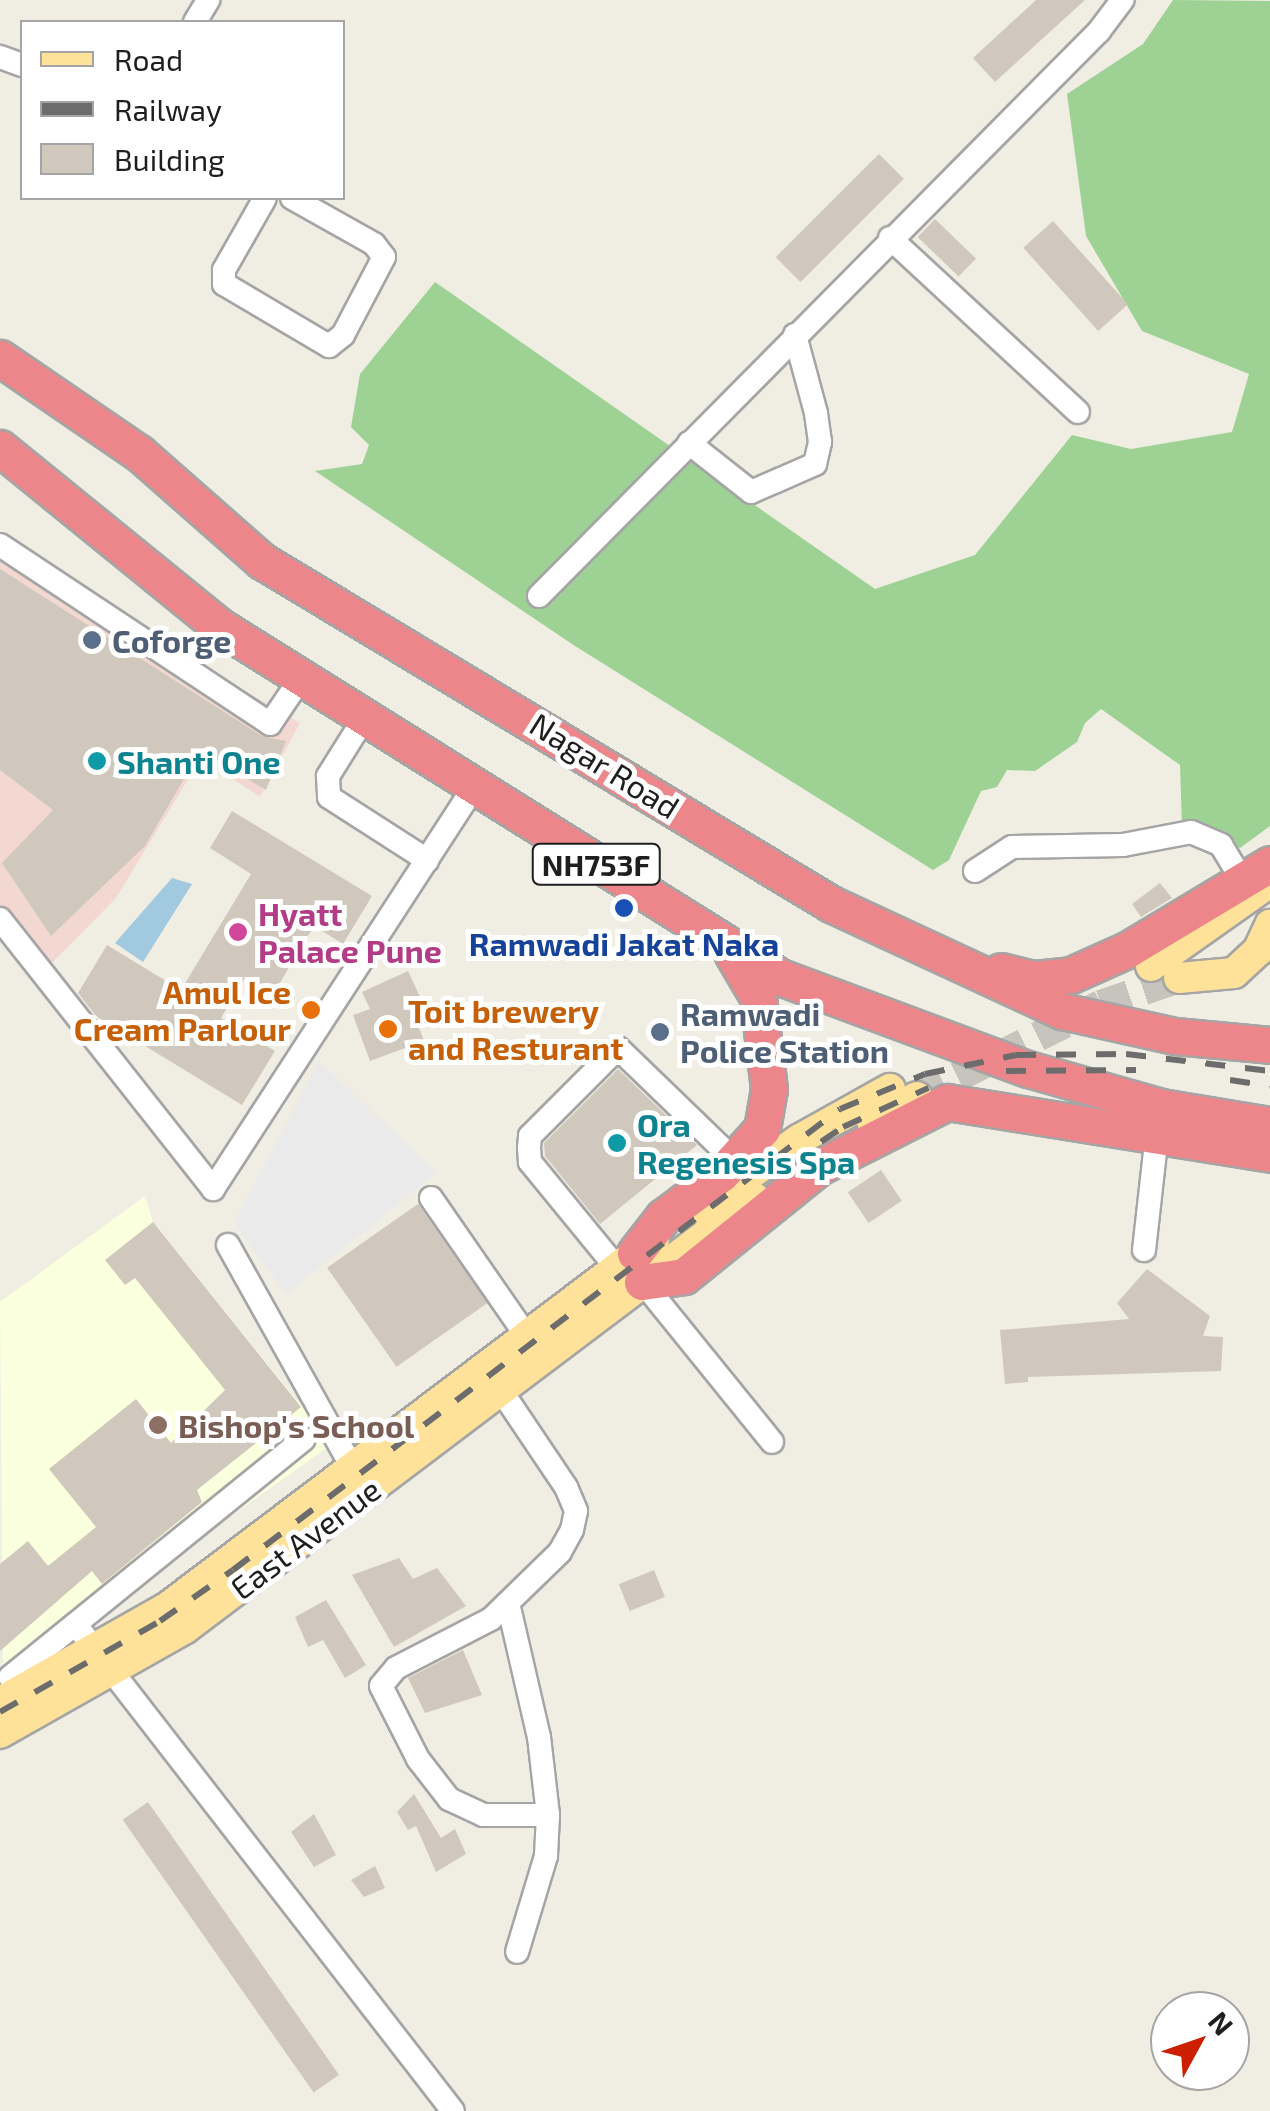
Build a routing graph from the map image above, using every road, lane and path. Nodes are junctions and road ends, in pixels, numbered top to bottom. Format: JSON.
{"nodes":[{"id":1,"x":1122,"y":0,"type":"edge"},
{"id":2,"x":264,"y":200,"type":"edge"},
{"id":3,"x":296,"y":200,"type":"edge"},
{"id":4,"x":890,"y":238,"type":"junction"},
{"id":5,"x":795,"y":335,"type":"junction"},
{"id":6,"x":8,"y":371,"type":"edge"},
{"id":7,"x":1078,"y":412,"type":"dead end"},
{"id":8,"x":689,"y":443,"type":"junction"},
{"id":9,"x":0,"y":448,"type":"edge"},
{"id":10,"x":0,"y":545,"type":"edge"},
{"id":11,"x":539,"y":596,"type":"dead end"},
{"id":12,"x":303,"y":675,"type":"junction"},
{"id":13,"x":365,"y":717,"type":"junction"},
{"id":14,"x":474,"y":787,"type":"junction"},
{"id":15,"x":427,"y":860,"type":"junction"},
{"id":16,"x":975,"y":872,"type":"dead end"},
{"id":17,"x":1261,"y":876,"type":"edge"},
{"id":18,"x":0,"y":919,"type":"edge"},
{"id":19,"x":1270,"y":925,"type":"edge"},
{"id":20,"x":724,"y":944,"type":"junction"},
{"id":21,"x":942,"y":957,"type":"junction"},
{"id":22,"x":1270,"y":1045,"type":"edge"},
{"id":23,"x":912,"y":1088,"type":"tunnel mouth"},
{"id":24,"x":1159,"y":1120,"type":"junction"},
{"id":25,"x":1270,"y":1125,"type":"edge"},
{"id":26,"x":1270,"y":1154,"type":"edge"},
{"id":27,"x":735,"y":1161,"type":"junction"},
{"id":28,"x":431,"y":1198,"type":"dead end"},
{"id":29,"x":228,"y":1245,"type":"dead end"},
{"id":30,"x":1144,"y":1250,"type":"dead end"},
{"id":31,"x":630,"y":1265,"type":"junction"},
{"id":32,"x":526,"y":1335,"type":"junction"},
{"id":33,"x":484,"y":1366,"type":"junction"},
{"id":34,"x":502,"y":1392,"type":"junction"},
{"id":35,"x":304,"y":1439,"type":"dead end"},
{"id":36,"x":772,"y":1442,"type":"dead end"},
{"id":37,"x":352,"y":1468,"type":"junction"},
{"id":38,"x":508,"y":1603,"type":"junction"},
{"id":39,"x":76,"y":1625,"type":"junction"},
{"id":40,"x":104,"y":1661,"type":"junction"},
{"id":41,"x":8,"y":1684,"type":"edge"},
{"id":42,"x":0,"y":1733,"type":"edge"},
{"id":43,"x":548,"y":1814,"type":"junction"},
{"id":44,"x":517,"y":1952,"type":"dead end"},
{"id":45,"x":453,"y":2111,"type":"edge"}],
"edges":[{"from":1,"to":4,"type":"street"},
{"from":2,"to":3,"type":"street"},
{"from":4,"to":5,"type":"street"},
{"from":4,"to":7,"type":"street"},
{"from":5,"to":8,"type":"street"},
{"from":5,"to":8,"type":"street"},
{"from":6,"to":21,"type":"highway","name":"Nagar Road","number":"NH753F"},
{"from":8,"to":11,"type":"street"},
{"from":9,"to":12,"type":"highway","number":"NH753F"},
{"from":10,"to":12,"type":"street"},
{"from":12,"to":13,"type":"highway","number":"NH753F"},
{"from":13,"to":14,"type":"highway","number":"NH753F"},
{"from":13,"to":15,"type":"street"},
{"from":14,"to":15,"type":"street"},
{"from":14,"to":20,"type":"highway","number":"NH753F"},
{"from":15,"to":18,"type":"street"},
{"from":16,"to":17,"type":"street"},
{"from":17,"to":19,"type":"main road"},
{"from":17,"to":21,"type":"highway"},
{"from":20,"to":24,"type":"highway","number":"NH753F"},
{"from":20,"to":27,"type":"highway"},
{"from":21,"to":22,"type":"highway","name":"Nagar Road","number":"NH753F"},
{"from":23,"to":31,"type":"main road"},
{"from":24,"to":25,"type":"highway","number":"NH753F"},
{"from":24,"to":26,"type":"highway"},
{"from":24,"to":30,"type":"street"},
{"from":24,"to":31,"type":"highway"},
{"from":27,"to":31,"type":"highway"},
{"from":27,"to":31,"type":"street"},
{"from":28,"to":32,"type":"street"},
{"from":29,"to":37,"type":"street"},
{"from":31,"to":32,"type":"main road","name":"East Avenue"},
{"from":31,"to":34,"type":"main road","name":"East Avenue"},
{"from":31,"to":36,"type":"street"},
{"from":32,"to":33,"type":"main road","name":"East Avenue"},
{"from":33,"to":34,"type":"street"},
{"from":33,"to":37,"type":"main road","name":"East Avenue"},
{"from":34,"to":38,"type":"street"},
{"from":34,"to":40,"type":"main road","name":"East Avenue"},
{"from":35,"to":39,"type":"street"},
{"from":37,"to":40,"type":"main road","name":"East Avenue"},
{"from":38,"to":43,"type":"street"},
{"from":38,"to":43,"type":"street"},
{"from":39,"to":40,"type":"street"},
{"from":39,"to":41,"type":"street"},
{"from":40,"to":41,"type":"main road","name":"East Avenue"},
{"from":40,"to":42,"type":"main road","name":"East Avenue"},
{"from":40,"to":45,"type":"street"},
{"from":43,"to":44,"type":"street"}]}
